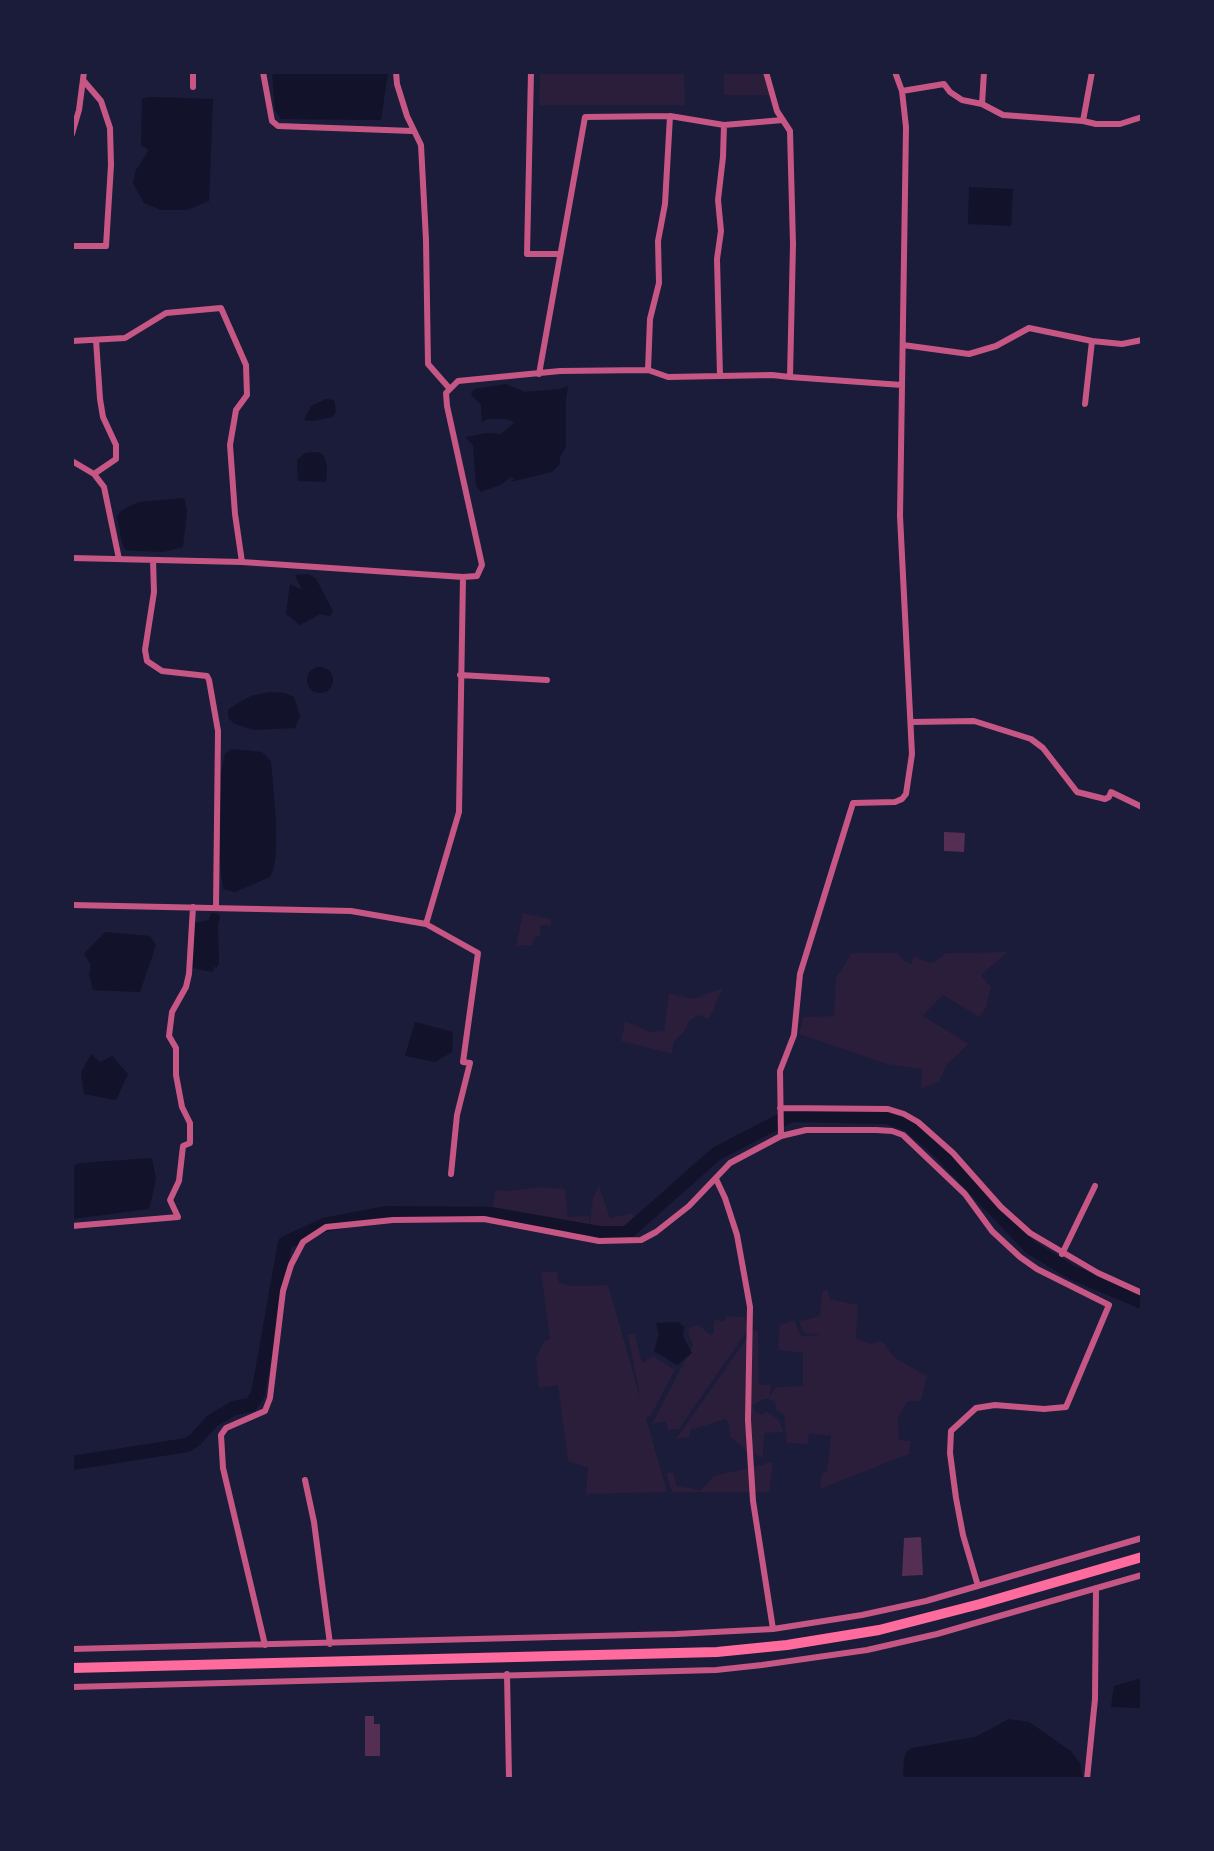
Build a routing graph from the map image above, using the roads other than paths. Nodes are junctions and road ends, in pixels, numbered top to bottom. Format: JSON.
{"nodes":[{"id":1,"x":84,"y":72,"type":"edge"},
{"id":2,"x":193,"y":72,"type":"edge"},
{"id":3,"x":262,"y":72,"type":"edge"},
{"id":4,"x":396,"y":72,"type":"edge"},
{"id":5,"x":531,"y":72,"type":"edge"},
{"id":6,"x":766,"y":72,"type":"edge"},
{"id":7,"x":895,"y":72,"type":"edge"},
{"id":8,"x":984,"y":72,"type":"edge"},
{"id":9,"x":1092,"y":72,"type":"edge"},
{"id":10,"x":83,"y":80,"type":"junction"},
{"id":11,"x":193,"y":88,"type":"dead end"},
{"id":12,"x":902,"y":91,"type":"junction"},
{"id":13,"x":982,"y":104,"type":"junction"},
{"id":14,"x":670,"y":116,"type":"junction"},
{"id":15,"x":1142,"y":117,"type":"edge"},
{"id":16,"x":783,"y":120,"type":"junction"},
{"id":17,"x":1083,"y":121,"type":"junction"},
{"id":18,"x":724,"y":125,"type":"junction"},
{"id":19,"x":412,"y":131,"type":"junction"},
{"id":20,"x":72,"y":134,"type":"edge"},
{"id":21,"x":72,"y":246,"type":"edge"},
{"id":22,"x":560,"y":254,"type":"junction"},
{"id":23,"x":96,"y":340,"type":"junction"},
{"id":24,"x":1142,"y":340,"type":"edge"},
{"id":25,"x":72,"y":341,"type":"edge"},
{"id":26,"x":1092,"y":341,"type":"junction"},
{"id":27,"x":903,"y":345,"type":"junction"},
{"id":28,"x":648,"y":370,"type":"junction"},
{"id":29,"x":539,"y":374,"type":"junction"},
{"id":30,"x":720,"y":376,"type":"junction"},
{"id":31,"x":790,"y":377,"type":"junction"},
{"id":32,"x":902,"y":384,"type":"junction"},
{"id":33,"x":450,"y":389,"type":"junction"},
{"id":34,"x":1085,"y":404,"type":"dead end"},
{"id":35,"x":72,"y":461,"type":"edge"},
{"id":36,"x":94,"y":474,"type":"junction"},
{"id":37,"x":72,"y":558,"type":"edge"},
{"id":38,"x":119,"y":559,"type":"junction"},
{"id":39,"x":153,"y":560,"type":"junction"},
{"id":40,"x":242,"y":562,"type":"junction"},
{"id":41,"x":463,"y":577,"type":"junction"},
{"id":42,"x":460,"y":676,"type":"junction"},
{"id":43,"x":547,"y":680,"type":"dead end"},
{"id":44,"x":911,"y":722,"type":"junction"},
{"id":45,"x":1142,"y":807,"type":"edge"},
{"id":46,"x":72,"y":905,"type":"edge"},
{"id":47,"x":194,"y":907,"type":"junction"},
{"id":48,"x":216,"y":908,"type":"junction"},
{"id":49,"x":426,"y":924,"type":"junction"},
{"id":50,"x":780,"y":1108,"type":"junction"},
{"id":51,"x":781,"y":1136,"type":"junction"},
{"id":52,"x":451,"y":1174,"type":"dead end"},
{"id":53,"x":716,"y":1179,"type":"junction"},
{"id":54,"x":1095,"y":1186,"type":"dead end"},
{"id":55,"x":72,"y":1226,"type":"edge"},
{"id":56,"x":1062,"y":1254,"type":"junction"},
{"id":57,"x":1142,"y":1293,"type":"edge"},
{"id":58,"x":305,"y":1480,"type":"dead end"},
{"id":59,"x":1142,"y":1538,"type":"edge"},
{"id":60,"x":1142,"y":1558,"type":"edge"},
{"id":61,"x":1142,"y":1575,"type":"edge"},
{"id":62,"x":978,"y":1586,"type":"junction"},
{"id":63,"x":1096,"y":1588,"type":"junction"},
{"id":64,"x":773,"y":1629,"type":"junction"},
{"id":65,"x":330,"y":1644,"type":"junction"},
{"id":66,"x":265,"y":1645,"type":"junction"},
{"id":67,"x":72,"y":1649,"type":"edge"},
{"id":68,"x":72,"y":1668,"type":"edge"},
{"id":69,"x":507,"y":1674,"type":"junction"},
{"id":70,"x":72,"y":1687,"type":"edge"},
{"id":71,"x":509,"y":1779,"type":"edge"},
{"id":72,"x":1087,"y":1779,"type":"edge"}],
"edges":[{"from":1,"to":10,"type":"street"},
{"from":2,"to":11,"type":"street"},
{"from":3,"to":19,"type":"street"},
{"from":4,"to":19,"type":"street"},
{"from":5,"to":22,"type":"street"},
{"from":6,"to":16,"type":"street"},
{"from":7,"to":12,"type":"street"},
{"from":8,"to":13,"type":"street"},
{"from":9,"to":17,"type":"street"},
{"from":10,"to":20,"type":"street"},
{"from":10,"to":21,"type":"street"},
{"from":12,"to":13,"type":"street"},
{"from":12,"to":27,"type":"street"},
{"from":13,"to":17,"type":"street"},
{"from":14,"to":18,"type":"street"},
{"from":14,"to":22,"type":"street"},
{"from":14,"to":28,"type":"street"},
{"from":15,"to":17,"type":"street"},
{"from":16,"to":18,"type":"street"},
{"from":16,"to":31,"type":"street"},
{"from":18,"to":30,"type":"street"},
{"from":19,"to":33,"type":"street"},
{"from":22,"to":29,"type":"street"},
{"from":23,"to":25,"type":"street"},
{"from":23,"to":36,"type":"street"},
{"from":23,"to":40,"type":"street"},
{"from":24,"to":26,"type":"street"},
{"from":26,"to":27,"type":"street"},
{"from":26,"to":34,"type":"street"},
{"from":27,"to":32,"type":"street"},
{"from":28,"to":29,"type":"street"},
{"from":28,"to":30,"type":"street"},
{"from":29,"to":33,"type":"street"},
{"from":30,"to":31,"type":"street"},
{"from":31,"to":32,"type":"street"},
{"from":32,"to":44,"type":"street"},
{"from":33,"to":41,"type":"street"},
{"from":35,"to":36,"type":"street"},
{"from":36,"to":38,"type":"street"},
{"from":37,"to":38,"type":"street"},
{"from":38,"to":39,"type":"street"},
{"from":39,"to":40,"type":"street"},
{"from":39,"to":48,"type":"street"},
{"from":40,"to":41,"type":"street"},
{"from":41,"to":42,"type":"street"},
{"from":42,"to":43,"type":"street"},
{"from":42,"to":49,"type":"street"},
{"from":44,"to":45,"type":"street"},
{"from":44,"to":50,"type":"street"},
{"from":46,"to":47,"type":"street"},
{"from":47,"to":48,"type":"street"},
{"from":47,"to":55,"type":"street"},
{"from":48,"to":49,"type":"street"},
{"from":49,"to":52,"type":"street"},
{"from":50,"to":51,"type":"street"},
{"from":50,"to":56,"type":"street"},
{"from":51,"to":53,"type":"street"},
{"from":51,"to":62,"type":"street"},
{"from":53,"to":64,"type":"street"},
{"from":53,"to":66,"type":"street"},
{"from":54,"to":56,"type":"street"},
{"from":56,"to":57,"type":"street"},
{"from":58,"to":65,"type":"street"},
{"from":59,"to":62,"type":"street"},
{"from":60,"to":68,"type":"highway"},
{"from":61,"to":63,"type":"street"},
{"from":62,"to":64,"type":"street"},
{"from":63,"to":69,"type":"street"},
{"from":63,"to":72,"type":"street"},
{"from":64,"to":65,"type":"street"},
{"from":65,"to":66,"type":"street"},
{"from":66,"to":67,"type":"street"},
{"from":69,"to":70,"type":"street"},
{"from":69,"to":71,"type":"street"}]}
